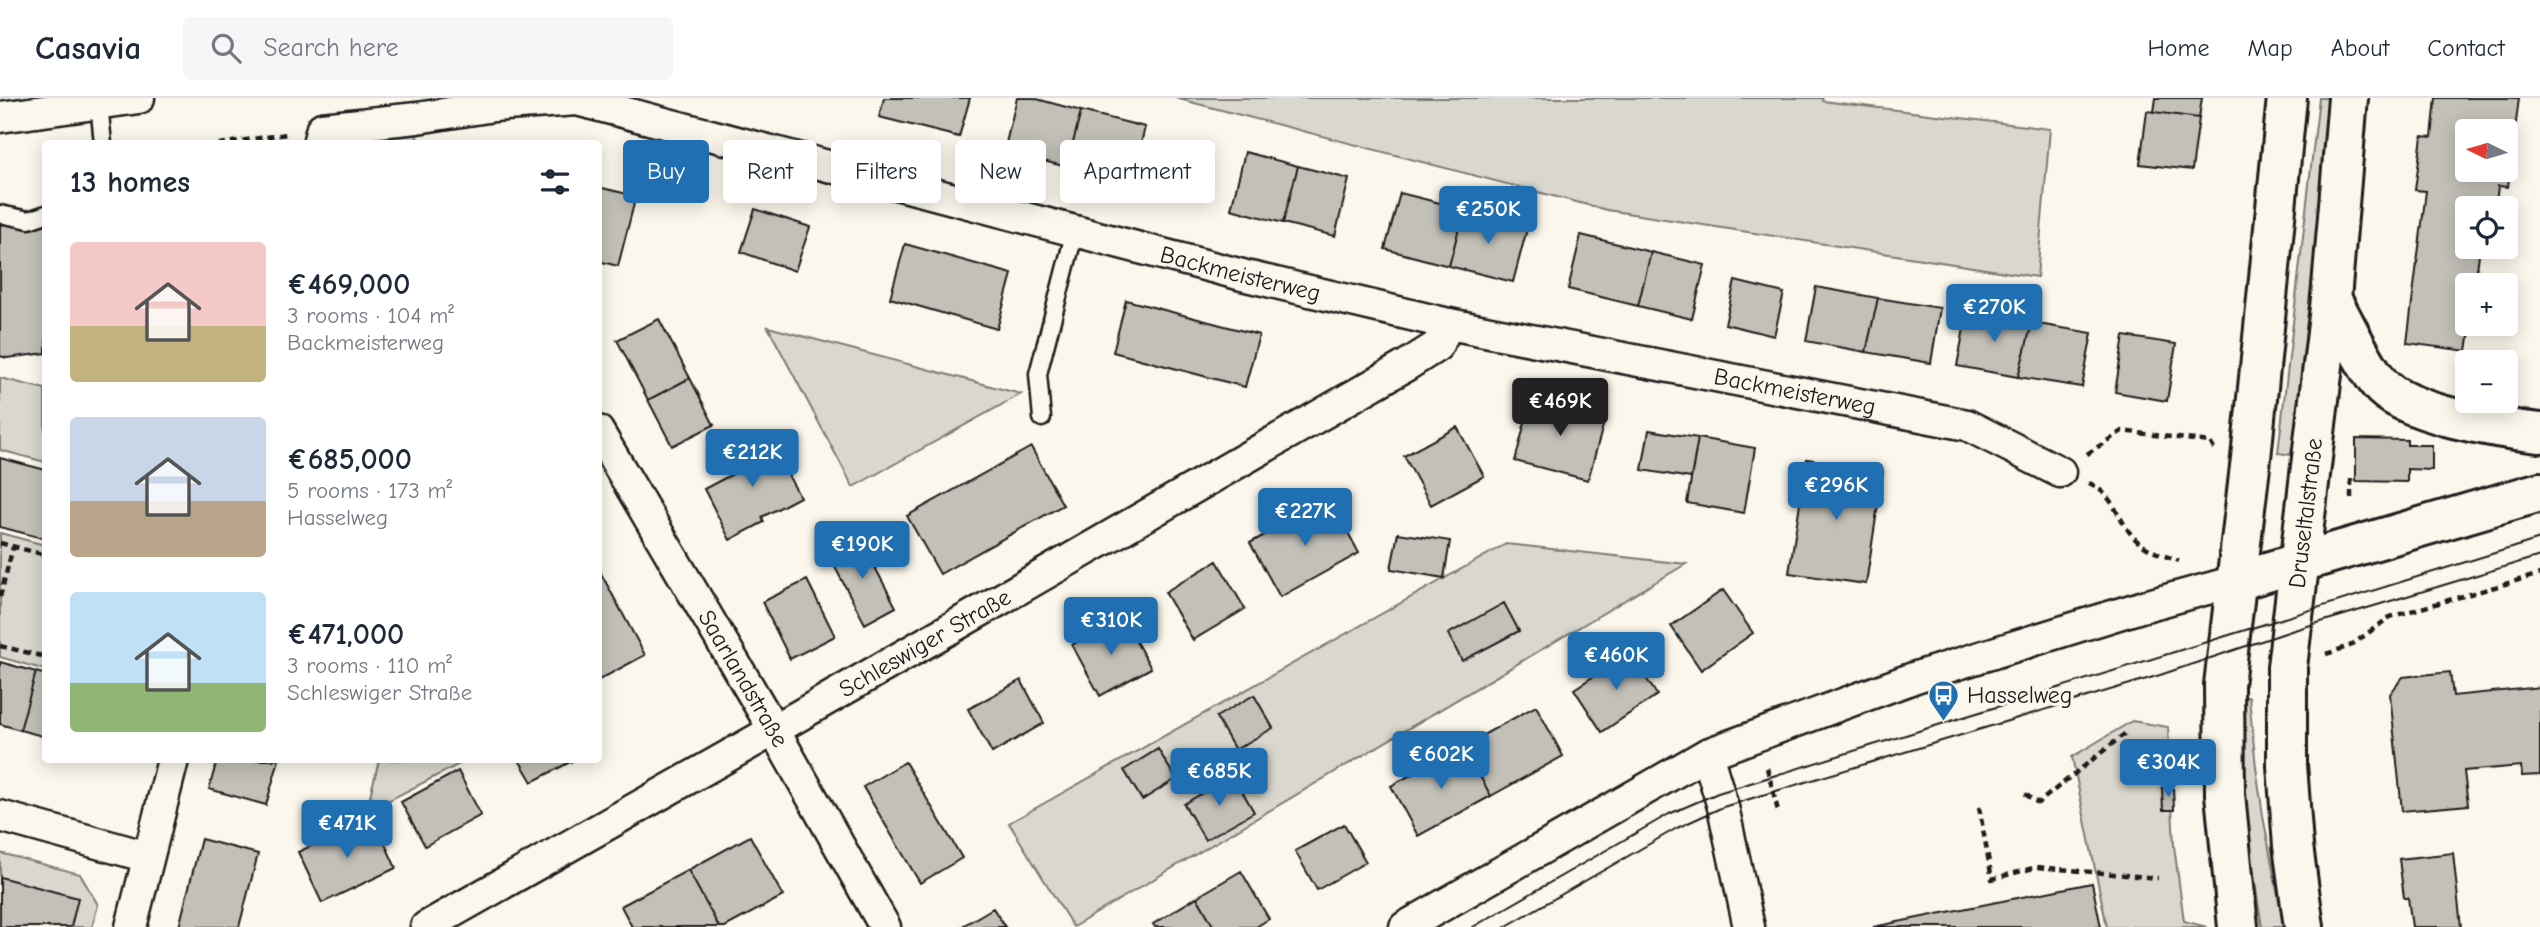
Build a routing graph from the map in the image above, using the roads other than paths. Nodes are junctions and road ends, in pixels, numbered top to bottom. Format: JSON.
{"nodes":[{"id":1,"x":139,"y":98,"type":"edge"},
{"id":2,"x":2287,"y":98,"type":"edge"},
{"id":3,"x":2348,"y":98,"type":"edge"},
{"id":4,"x":99,"y":103,"type":"junction"},
{"id":5,"x":0,"y":117,"type":"edge"},
{"id":6,"x":424,"y":131,"type":"edge"},
{"id":7,"x":320,"y":136,"type":"edge"},
{"id":8,"x":103,"y":140,"type":"edge"},
{"id":9,"x":0,"y":214,"type":"edge"},
{"id":10,"x":42,"y":215,"type":"edge"},
{"id":11,"x":1075,"y":231,"type":"junction"},
{"id":12,"x":2332,"y":299,"type":"junction"},
{"id":13,"x":1449,"y":324,"type":"junction"},
{"id":14,"x":1042,"y":418,"type":"dead end"},
{"id":15,"x":2540,"y":433,"type":"edge"},
{"id":16,"x":602,"y":438,"type":"edge"},
{"id":17,"x":2060,"y":472,"type":"road end"},
{"id":18,"x":2540,"y":492,"type":"edge"},
{"id":19,"x":2299,"y":563,"type":"junction"},
{"id":20,"x":2236,"y":581,"type":"junction"},
{"id":21,"x":774,"y":730,"type":"junction"},
{"id":22,"x":1707,"y":754,"type":"junction"},
{"id":23,"x":172,"y":763,"type":"edge"},
{"id":24,"x":0,"y":816,"type":"edge"},
{"id":25,"x":148,"y":856,"type":"junction"},
{"id":26,"x":131,"y":927,"type":"edge"},
{"id":27,"x":426,"y":927,"type":"edge"},
{"id":28,"x":885,"y":927,"type":"edge"},
{"id":29,"x":1405,"y":927,"type":"edge"},
{"id":30,"x":1749,"y":927,"type":"edge"},
{"id":31,"x":2238,"y":927,"type":"edge"},
{"id":32,"x":2304,"y":927,"type":"edge"}],
"edges":[{"from":1,"to":4,"type":"street"},
{"from":2,"to":20,"type":"main road"},
{"from":3,"to":12,"type":"main road","name":"Druseltalstraße"},
{"from":4,"to":5,"type":"street"},
{"from":4,"to":8,"type":"lane"},
{"from":6,"to":7,"type":"street","name":"Backmeisterweg"},
{"from":6,"to":11,"type":"street","name":"Backmeisterweg"},
{"from":9,"to":10,"type":"lane"},
{"from":11,"to":13,"type":"street","name":"Backmeisterweg"},
{"from":11,"to":14,"type":"lane"},
{"from":12,"to":15,"type":"main road"},
{"from":12,"to":19,"type":"main road","name":"Druseltalstraße"},
{"from":13,"to":17,"type":"street","name":"Backmeisterweg"},
{"from":13,"to":21,"type":"street","name":"Schleswiger Straße"},
{"from":16,"to":21,"type":"street","name":"Saarlandstraße"},
{"from":18,"to":19,"type":"main road"},
{"from":19,"to":20,"type":"main road"},
{"from":19,"to":32,"type":"main road","name":"Druseltalstraße"},
{"from":20,"to":22,"type":"street"},
{"from":20,"to":31,"type":"main road"},
{"from":21,"to":27,"type":"street","name":"Schleswiger Straße"},
{"from":21,"to":28,"type":"street","name":"Saarlandstraße"},
{"from":22,"to":29,"type":"street"},
{"from":22,"to":30,"type":"street"},
{"from":23,"to":25,"type":"street"},
{"from":24,"to":25,"type":"street"},
{"from":25,"to":26,"type":"street"}]}
